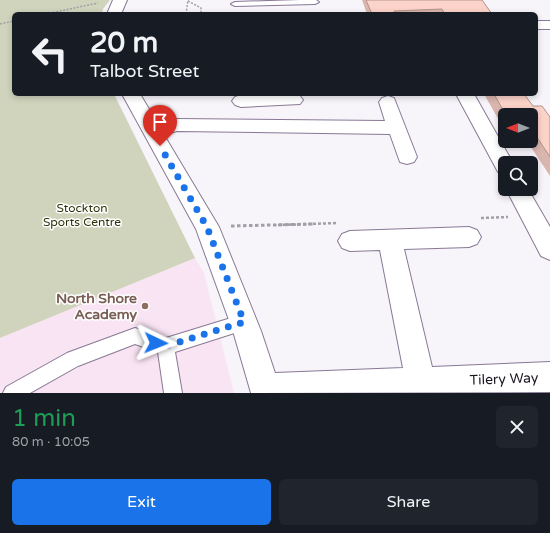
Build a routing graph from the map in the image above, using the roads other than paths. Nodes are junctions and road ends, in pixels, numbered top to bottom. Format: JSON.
{"nodes":[{"id":1,"x":120,"y":0,"type":"edge"},
{"id":2,"x":235,"y":2,"type":"edge"},
{"id":3,"x":271,"y":2,"type":"edge"},
{"id":4,"x":315,"y":3,"type":"edge"},
{"id":5,"x":115,"y":12,"type":"edge"},
{"id":6,"x":234,"y":12,"type":"edge"},
{"id":7,"x":538,"y":25,"type":"edge"},
{"id":8,"x":550,"y":25,"type":"edge"},
{"id":9,"x":132,"y":96,"type":"edge"},
{"id":10,"x":466,"y":96,"type":"edge"},
{"id":11,"x":294,"y":100,"type":"dead end"},
{"id":12,"x":241,"y":101,"type":"dead end"},
{"id":13,"x":267,"y":101,"type":"junction"},
{"id":14,"x":388,"y":102,"type":"dead end"},
{"id":15,"x":265,"y":126,"type":"junction"},
{"id":16,"x":397,"y":128,"type":"junction"},
{"id":17,"x":153,"y":132,"type":"junction"},
{"id":18,"x":499,"y":156,"type":"edge"},
{"id":19,"x":408,"y":157,"type":"dead end"},
{"id":20,"x":521,"y":196,"type":"edge"},
{"id":21,"x":469,"y":237,"type":"dead end"},
{"id":22,"x":390,"y":240,"type":"junction"},
{"id":23,"x":350,"y":241,"type":"dead end"},
{"id":24,"x":550,"y":249,"type":"edge"},
{"id":25,"x":244,"y":322,"type":"junction"},
{"id":26,"x":166,"y":346,"type":"junction"},
{"id":27,"x":550,"y":377,"type":"edge"},
{"id":28,"x":421,"y":383,"type":"junction"},
{"id":29,"x":471,"y":387,"type":"edge"},
{"id":30,"x":266,"y":391,"type":"edge"},
{"id":31,"x":12,"y":393,"type":"edge"},
{"id":32,"x":173,"y":393,"type":"edge"}],
"edges":[{"from":1,"to":5,"type":"street"},
{"from":2,"to":3,"type":"lane"},
{"from":2,"to":6,"type":"lane"},
{"from":3,"to":4,"type":"lane"},
{"from":7,"to":8,"type":"street"},
{"from":9,"to":17,"type":"street"},
{"from":10,"to":18,"type":"street"},
{"from":11,"to":13,"type":"street"},
{"from":12,"to":13,"type":"street"},
{"from":13,"to":15,"type":"street"},
{"from":14,"to":16,"type":"street"},
{"from":15,"to":16,"type":"street"},
{"from":15,"to":17,"type":"street"},
{"from":16,"to":19,"type":"street"},
{"from":17,"to":25,"type":"street"},
{"from":20,"to":24,"type":"street"},
{"from":21,"to":22,"type":"street"},
{"from":22,"to":23,"type":"street"},
{"from":22,"to":28,"type":"street"},
{"from":25,"to":26,"type":"lane"},
{"from":25,"to":30,"type":"street"},
{"from":26,"to":31,"type":"lane"},
{"from":26,"to":32,"type":"lane"},
{"from":27,"to":29,"type":"street","name":"Tilery Way"},
{"from":28,"to":29,"type":"street","name":"Tilery Way"},
{"from":28,"to":30,"type":"street","name":"Tilery Way"}]}
